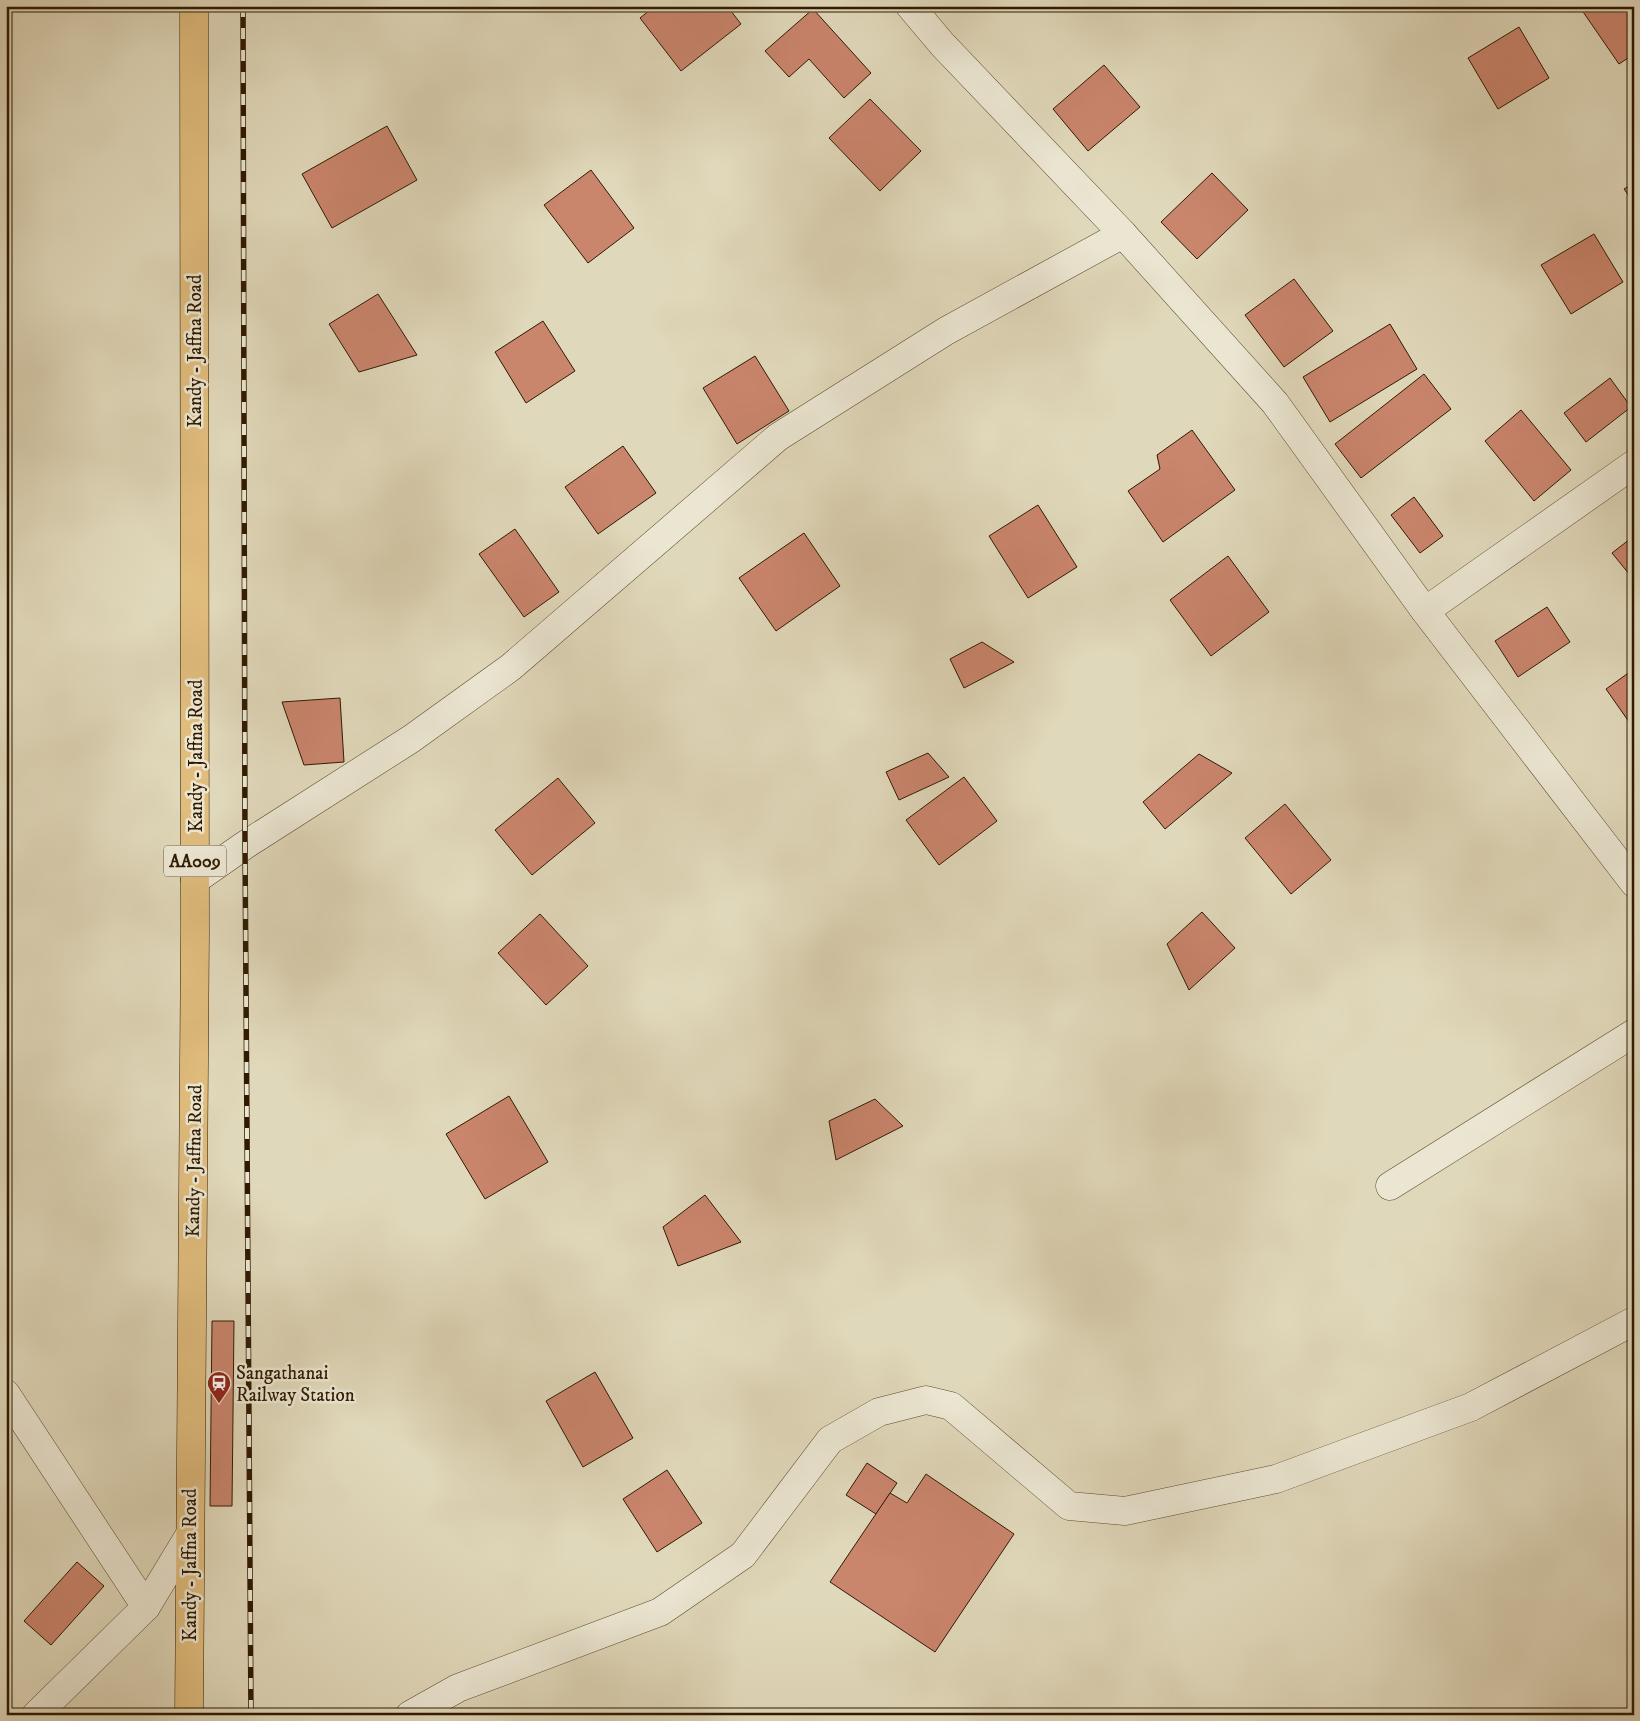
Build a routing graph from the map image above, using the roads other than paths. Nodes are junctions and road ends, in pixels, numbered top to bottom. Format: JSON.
{"nodes":[{"id":1,"x":194,"y":6,"type":"edge"},
{"id":2,"x":910,"y":6,"type":"edge"},
{"id":3,"x":1123,"y":234,"type":"junction"},
{"id":4,"x":1634,"y":464,"type":"edge"},
{"id":5,"x":1425,"y":611,"type":"junction"},
{"id":6,"x":1633,"y":879,"type":"edge"},
{"id":7,"x":195,"y":880,"type":"junction"},
{"id":8,"x":1634,"y":1033,"type":"edge"},
{"id":9,"x":1390,"y":1186,"type":"dead end"},
{"id":10,"x":1634,"y":1322,"type":"edge"},
{"id":11,"x":6,"y":1394,"type":"edge"},
{"id":12,"x":189,"y":1536,"type":"junction"},
{"id":13,"x":146,"y":1607,"type":"junction"},
{"id":14,"x":36,"y":1715,"type":"edge"},
{"id":15,"x":189,"y":1715,"type":"edge"},
{"id":16,"x":410,"y":1715,"type":"edge"}],
"edges":[{"from":1,"to":7,"type":"highway","name":"Kandy - Jaffna Road","number":"AA009"},
{"from":2,"to":3,"type":"street"},
{"from":3,"to":5,"type":"street"},
{"from":3,"to":7,"type":"street"},
{"from":4,"to":5,"type":"street"},
{"from":5,"to":6,"type":"street"},
{"from":7,"to":12,"type":"highway","name":"Kandy - Jaffna Road","number":"AA009"},
{"from":8,"to":9,"type":"street"},
{"from":10,"to":16,"type":"street"},
{"from":11,"to":13,"type":"street"},
{"from":12,"to":13,"type":"street"},
{"from":12,"to":15,"type":"highway","name":"Kandy - Jaffna Road","number":"AA009"},
{"from":13,"to":14,"type":"street"}]}
